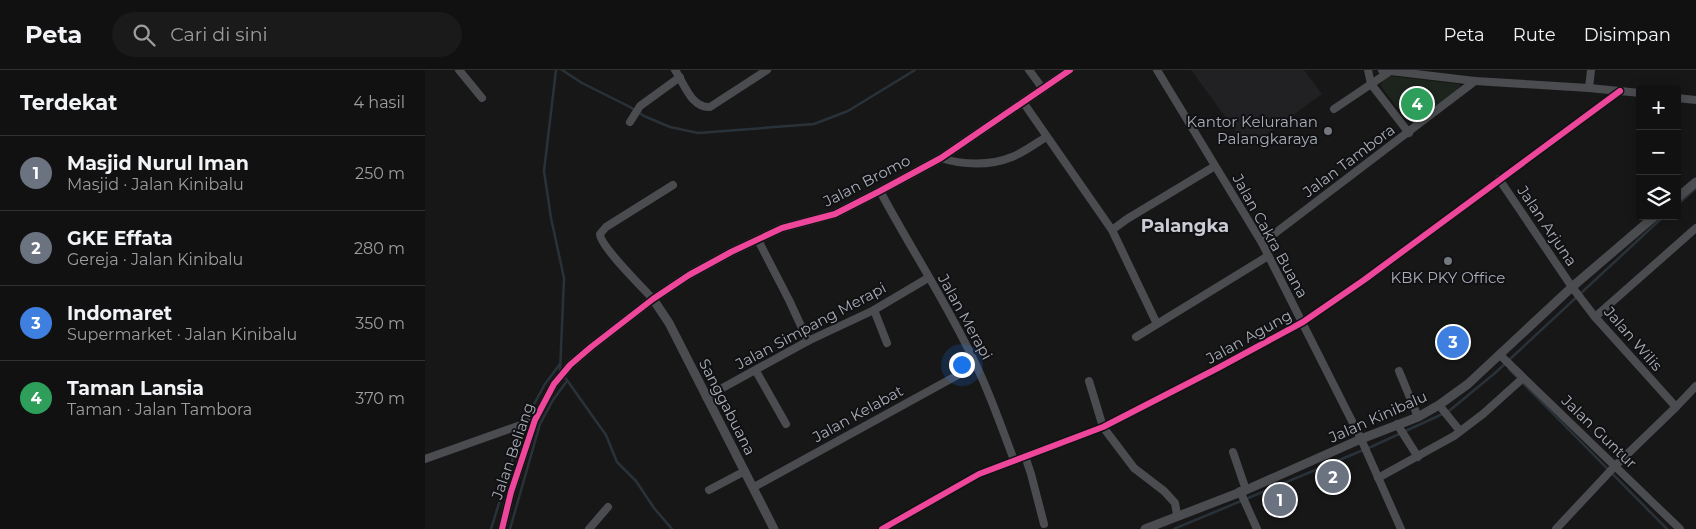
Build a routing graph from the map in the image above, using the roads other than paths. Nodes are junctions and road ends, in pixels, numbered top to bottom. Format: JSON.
{"nodes":[{"id":1,"x":459,"y":70,"type":"edge"},
{"id":2,"x":767,"y":70,"type":"edge"},
{"id":3,"x":1029,"y":70,"type":"edge"},
{"id":4,"x":1070,"y":70,"type":"edge"},
{"id":5,"x":1368,"y":70,"type":"edge"},
{"id":6,"x":1591,"y":70,"type":"edge"},
{"id":7,"x":1160,"y":71,"type":"edge"},
{"id":8,"x":1386,"y":71,"type":"edge"},
{"id":9,"x":678,"y":74,"type":"edge"},
{"id":10,"x":1475,"y":81,"type":"junction"},
{"id":11,"x":1371,"y":84,"type":"junction"},
{"id":12,"x":1589,"y":88,"type":"junction"},
{"id":13,"x":1043,"y":89,"type":"junction"},
{"id":14,"x":1620,"y":91,"type":"junction"},
{"id":15,"x":1636,"y":93,"type":"edge"},
{"id":16,"x":482,"y":98,"type":"dead end"},
{"id":17,"x":1681,"y":98,"type":"edge"},
{"id":18,"x":1696,"y":100,"type":"edge"},
{"id":19,"x":1023,"y":102,"type":"junction"},
{"id":20,"x":1334,"y":109,"type":"dead end"},
{"id":21,"x":630,"y":122,"type":"dead end"},
{"id":22,"x":1409,"y":133,"type":"junction"},
{"id":23,"x":1046,"y":137,"type":"junction"},
{"id":24,"x":941,"y":158,"type":"junction"},
{"id":25,"x":1215,"y":166,"type":"junction"},
{"id":26,"x":1499,"y":180,"type":"junction"},
{"id":27,"x":1696,"y":182,"type":"edge"},
{"id":28,"x":673,"y":185,"type":"dead end"},
{"id":29,"x":880,"y":191,"type":"junction"},
{"id":30,"x":1681,"y":195,"type":"edge"},
{"id":31,"x":1650,"y":220,"type":"edge"},
{"id":32,"x":1696,"y":228,"type":"edge"},
{"id":33,"x":1112,"y":230,"type":"junction"},
{"id":34,"x":758,"y":240,"type":"junction"},
{"id":35,"x":1262,"y":243,"type":"junction"},
{"id":36,"x":1268,"y":256,"type":"junction"},
{"id":37,"x":928,"y":278,"type":"junction"},
{"id":38,"x":1572,"y":287,"type":"junction"},
{"id":39,"x":653,"y":299,"type":"junction"},
{"id":40,"x":874,"y":310,"type":"junction"},
{"id":41,"x":1595,"y":317,"type":"junction"},
{"id":42,"x":1303,"y":322,"type":"junction"},
{"id":43,"x":1157,"y":324,"type":"junction"},
{"id":44,"x":1136,"y":337,"type":"dead end"},
{"id":45,"x":808,"y":341,"type":"junction"},
{"id":46,"x":887,"y":343,"type":"dead end"},
{"id":47,"x":1500,"y":355,"type":"junction"},
{"id":48,"x":976,"y":365,"type":"junction"},
{"id":49,"x":756,"y":371,"type":"junction"},
{"id":50,"x":1399,"y":372,"type":"dead end"},
{"id":51,"x":1523,"y":378,"type":"junction"},
{"id":52,"x":1089,"y":381,"type":"dead end"},
{"id":53,"x":554,"y":384,"type":"joint"},
{"id":54,"x":1696,"y":386,"type":"edge"},
{"id":55,"x":706,"y":397,"type":"junction"},
{"id":56,"x":1439,"y":405,"type":"junction"},
{"id":57,"x":1676,"y":407,"type":"junction"},
{"id":58,"x":1418,"y":417,"type":"junction"},
{"id":59,"x":535,"y":420,"type":"junction"},
{"id":60,"x":786,"y":424,"type":"dead end"},
{"id":61,"x":1397,"y":424,"type":"junction"},
{"id":62,"x":1103,"y":426,"type":"junction"},
{"id":63,"x":1461,"y":431,"type":"junction"},
{"id":64,"x":1361,"y":440,"type":"junction"},
{"id":65,"x":1233,"y":452,"type":"dead end"},
{"id":66,"x":1025,"y":456,"type":"junction"},
{"id":67,"x":1418,"y":457,"type":"junction"},
{"id":68,"x":425,"y":459,"type":"edge"},
{"id":69,"x":1015,"y":460,"type":"junction"},
{"id":70,"x":1615,"y":466,"type":"junction"},
{"id":71,"x":745,"y":471,"type":"junction"},
{"id":72,"x":1378,"y":478,"type":"junction"},
{"id":73,"x":754,"y":487,"type":"junction"},
{"id":74,"x":709,"y":490,"type":"dead end"},
{"id":75,"x":1243,"y":491,"type":"junction"},
{"id":76,"x":608,"y":507,"type":"dead end"},
{"id":77,"x":1177,"y":515,"type":"junction"},
{"id":78,"x":1044,"y":524,"type":"dead end"},
{"id":79,"x":502,"y":529,"type":"edge"},
{"id":80,"x":589,"y":529,"type":"edge"},
{"id":81,"x":774,"y":529,"type":"edge"},
{"id":82,"x":882,"y":529,"type":"edge"},
{"id":83,"x":1145,"y":529,"type":"edge"},
{"id":84,"x":1257,"y":529,"type":"edge"},
{"id":85,"x":1401,"y":529,"type":"edge"},
{"id":86,"x":1556,"y":529,"type":"edge"},
{"id":87,"x":1680,"y":529,"type":"edge"}],
"edges":[{"from":1,"to":16,"type":"street"},
{"from":2,"to":9,"type":"street"},
{"from":3,"to":13,"type":"street"},
{"from":4,"to":13,"type":"street","name":"Jalan Bromo"},
{"from":5,"to":11,"type":"street"},
{"from":6,"to":12,"type":"street"},
{"from":7,"to":25,"type":"street","name":"Jalan Cakra Buana"},
{"from":8,"to":10,"type":"street"},
{"from":8,"to":11,"type":"street"},
{"from":9,"to":21,"type":"street"},
{"from":10,"to":12,"type":"street"},
{"from":10,"to":22,"type":"street","name":"Jalan Tambora"},
{"from":11,"to":20,"type":"street"},
{"from":11,"to":22,"type":"street"},
{"from":12,"to":14,"type":"street"},
{"from":13,"to":19,"type":"street","name":"Jalan Bromo"},
{"from":14,"to":15,"type":"street"},
{"from":14,"to":26,"type":"street","name":"Jalan Agung"},
{"from":17,"to":18,"type":"street"},
{"from":19,"to":23,"type":"street"},
{"from":19,"to":24,"type":"street","name":"Jalan Bromo"},
{"from":22,"to":35,"type":"street","name":"Jalan Tambora"},
{"from":23,"to":24,"type":"street"},
{"from":23,"to":33,"type":"street"},
{"from":24,"to":29,"type":"street","name":"Jalan Bromo"},
{"from":25,"to":33,"type":"street"},
{"from":25,"to":35,"type":"street","name":"Jalan Cakra Buana"},
{"from":26,"to":38,"type":"street","name":"Jalan Arjuna"},
{"from":26,"to":42,"type":"street","name":"Jalan Agung"},
{"from":27,"to":30,"type":"street"},
{"from":28,"to":39,"type":"street"},
{"from":29,"to":34,"type":"street","name":"Jalan Bromo"},
{"from":29,"to":37,"type":"street","name":"Jalan Merapi"},
{"from":31,"to":38,"type":"street","name":"Jalan Kinibalu"},
{"from":32,"to":41,"type":"street"},
{"from":33,"to":43,"type":"street"},
{"from":34,"to":39,"type":"street","name":"Jalan Bromo"},
{"from":34,"to":45,"type":"street"},
{"from":35,"to":36,"type":"street","name":"Jalan Cakra Buana"},
{"from":36,"to":42,"type":"street","name":"Jalan Cakra Buana"},
{"from":36,"to":43,"type":"street"},
{"from":37,"to":40,"type":"street","name":"Jalan Simpang Merapi"},
{"from":37,"to":48,"type":"street","name":"Jalan Merapi"},
{"from":38,"to":41,"type":"street","name":"Jalan Wilis"},
{"from":38,"to":47,"type":"street","name":"Jalan Kinibalu"},
{"from":39,"to":53,"type":"street","name":"Jalan Bromo"},
{"from":39,"to":55,"type":"street","name":"Sanggabuana"},
{"from":40,"to":45,"type":"street","name":"Jalan Simpang Merapi"},
{"from":40,"to":46,"type":"street"},
{"from":41,"to":57,"type":"street","name":"Jalan Wilis"},
{"from":42,"to":62,"type":"street","name":"Jalan Agung"},
{"from":42,"to":64,"type":"street","name":"Jalan Cakra Buana"},
{"from":43,"to":44,"type":"street"},
{"from":45,"to":49,"type":"street","name":"Jalan Simpang Merapi"},
{"from":47,"to":51,"type":"street","name":"Jalan Guntur"},
{"from":47,"to":56,"type":"street","name":"Jalan Kinibalu"},
{"from":48,"to":69,"type":"street","name":"Jalan Merapi"},
{"from":48,"to":73,"type":"street","name":"Jalan Kelabat"},
{"from":49,"to":55,"type":"street","name":"Jalan Simpang Merapi"},
{"from":49,"to":60,"type":"street"},
{"from":50,"to":58,"type":"street"},
{"from":51,"to":63,"type":"street"},
{"from":51,"to":70,"type":"street","name":"Jalan Guntur"},
{"from":52,"to":62,"type":"street"},
{"from":53,"to":59,"type":"street","name":"Jalan Beliang"},
{"from":54,"to":57,"type":"street"},
{"from":55,"to":71,"type":"street","name":"Sanggabuana"},
{"from":56,"to":58,"type":"street","name":"Jalan Kinibalu"},
{"from":56,"to":63,"type":"street"},
{"from":57,"to":70,"type":"street"},
{"from":58,"to":61,"type":"street","name":"Jalan Kinibalu"},
{"from":59,"to":68,"type":"street"},
{"from":59,"to":79,"type":"street","name":"Jalan Beliang"},
{"from":61,"to":64,"type":"street","name":"Jalan Kinibalu"},
{"from":61,"to":67,"type":"street"},
{"from":62,"to":66,"type":"street","name":"Jalan Agung"},
{"from":62,"to":77,"type":"street"},
{"from":63,"to":67,"type":"street"},
{"from":64,"to":72,"type":"street","name":"Jalan Cakra Buana"},
{"from":64,"to":75,"type":"street","name":"Jalan Kinibalu"},
{"from":65,"to":75,"type":"street"},
{"from":66,"to":69,"type":"street","name":"Jalan Agung"},
{"from":66,"to":78,"type":"street"},
{"from":67,"to":72,"type":"street"},
{"from":69,"to":82,"type":"street","name":"Jalan Agung"},
{"from":70,"to":86,"type":"street"},
{"from":70,"to":87,"type":"street","name":"Jalan Guntur"},
{"from":71,"to":73,"type":"street","name":"Sanggabuana"},
{"from":71,"to":74,"type":"street"},
{"from":72,"to":85,"type":"street","name":"Jalan Cakra Buana"},
{"from":73,"to":81,"type":"street","name":"Sanggabuana"},
{"from":75,"to":77,"type":"street","name":"Jalan Kinibalu"},
{"from":75,"to":84,"type":"street"},
{"from":76,"to":80,"type":"street"},
{"from":77,"to":83,"type":"street","name":"Jalan Kinibalu"}]}
